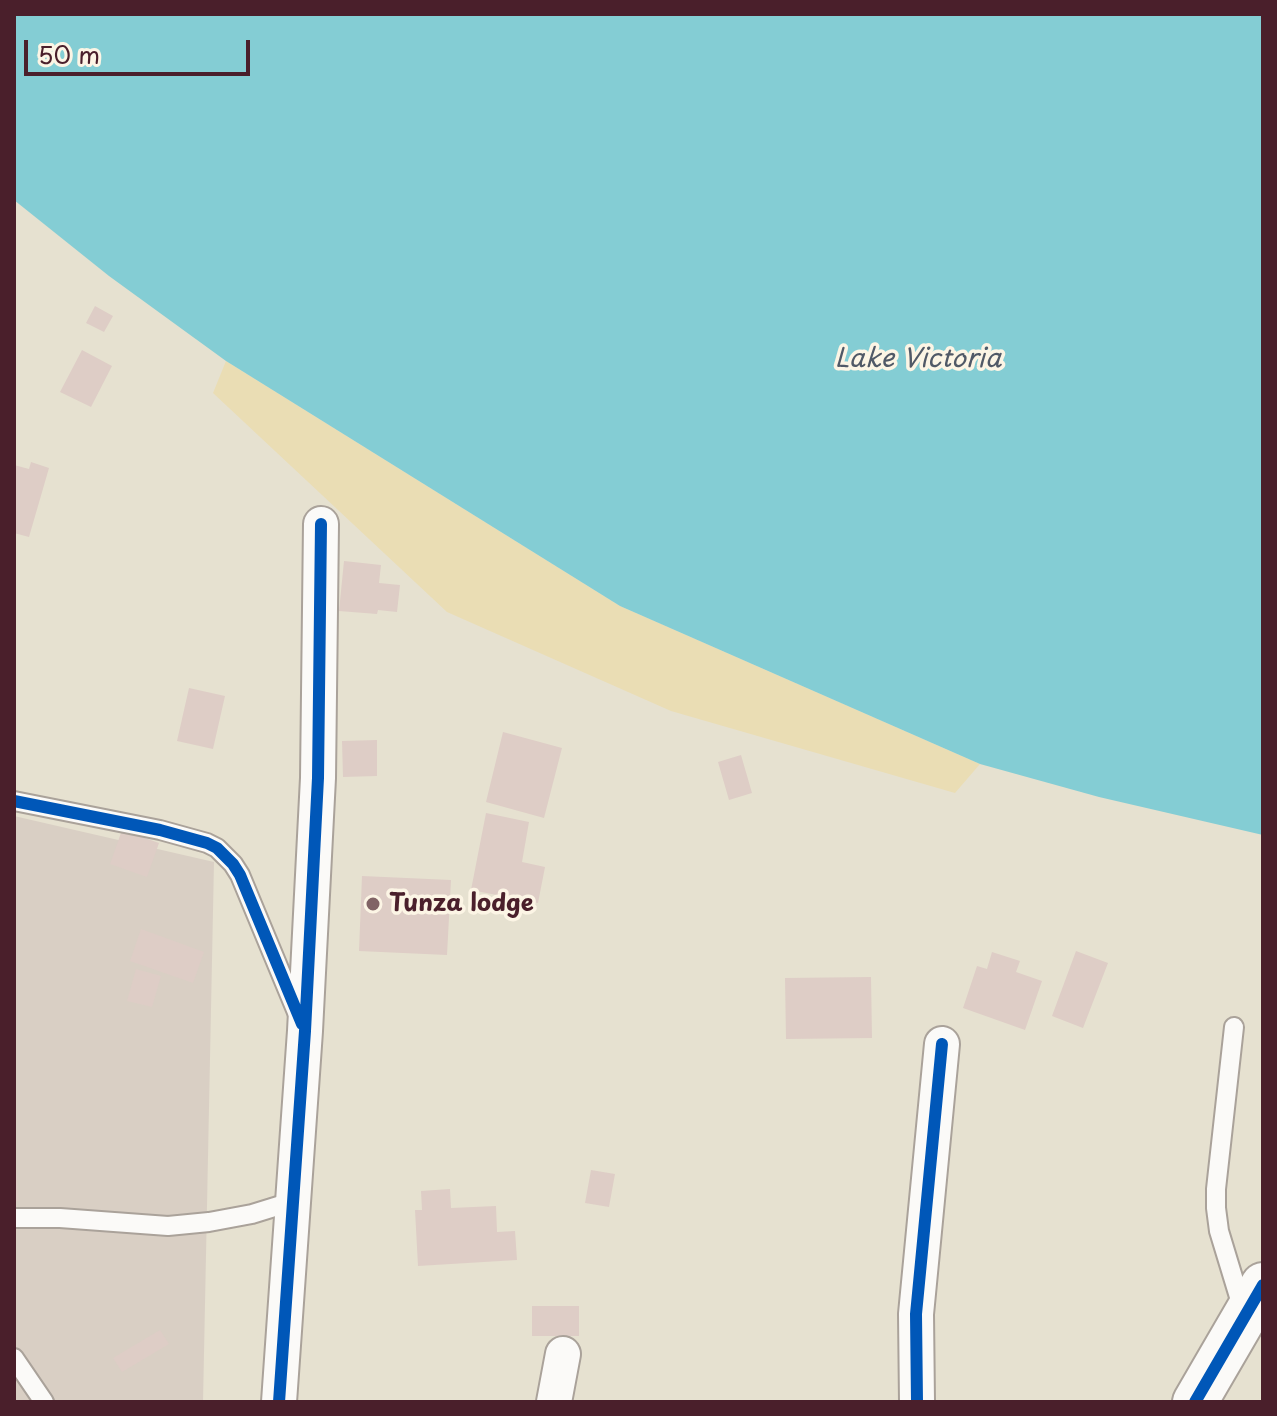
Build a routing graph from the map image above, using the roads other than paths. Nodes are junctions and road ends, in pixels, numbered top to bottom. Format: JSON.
{"nodes":[{"id":1,"x":321,"y":524,"type":"dead end"},
{"id":2,"x":14,"y":801,"type":"edge"},
{"id":3,"x":1234,"y":1027,"type":"dead end"},
{"id":4,"x":305,"y":1031,"type":"junction"},
{"id":5,"x":942,"y":1044,"type":"dead end"},
{"id":6,"x":294,"y":1201,"type":"junction"},
{"id":7,"x":14,"y":1218,"type":"edge"},
{"id":8,"x":1254,"y":1300,"type":"edge"},
{"id":9,"x":563,"y":1354,"type":"dead end"},
{"id":10,"x":14,"y":1358,"type":"edge"},
{"id":11,"x":44,"y":1402,"type":"edge"},
{"id":12,"x":279,"y":1402,"type":"edge"},
{"id":13,"x":554,"y":1402,"type":"edge"},
{"id":14,"x":917,"y":1402,"type":"edge"},
{"id":15,"x":1195,"y":1402,"type":"edge"}],
"edges":[{"from":1,"to":4,"type":"street"},
{"from":2,"to":4,"type":"lane"},
{"from":3,"to":8,"type":"lane"},
{"from":4,"to":6,"type":"street"},
{"from":5,"to":14,"type":"street"},
{"from":6,"to":7,"type":"lane"},
{"from":6,"to":12,"type":"street"},
{"from":8,"to":15,"type":"street"},
{"from":9,"to":13,"type":"street"},
{"from":10,"to":11,"type":"lane"}]}
